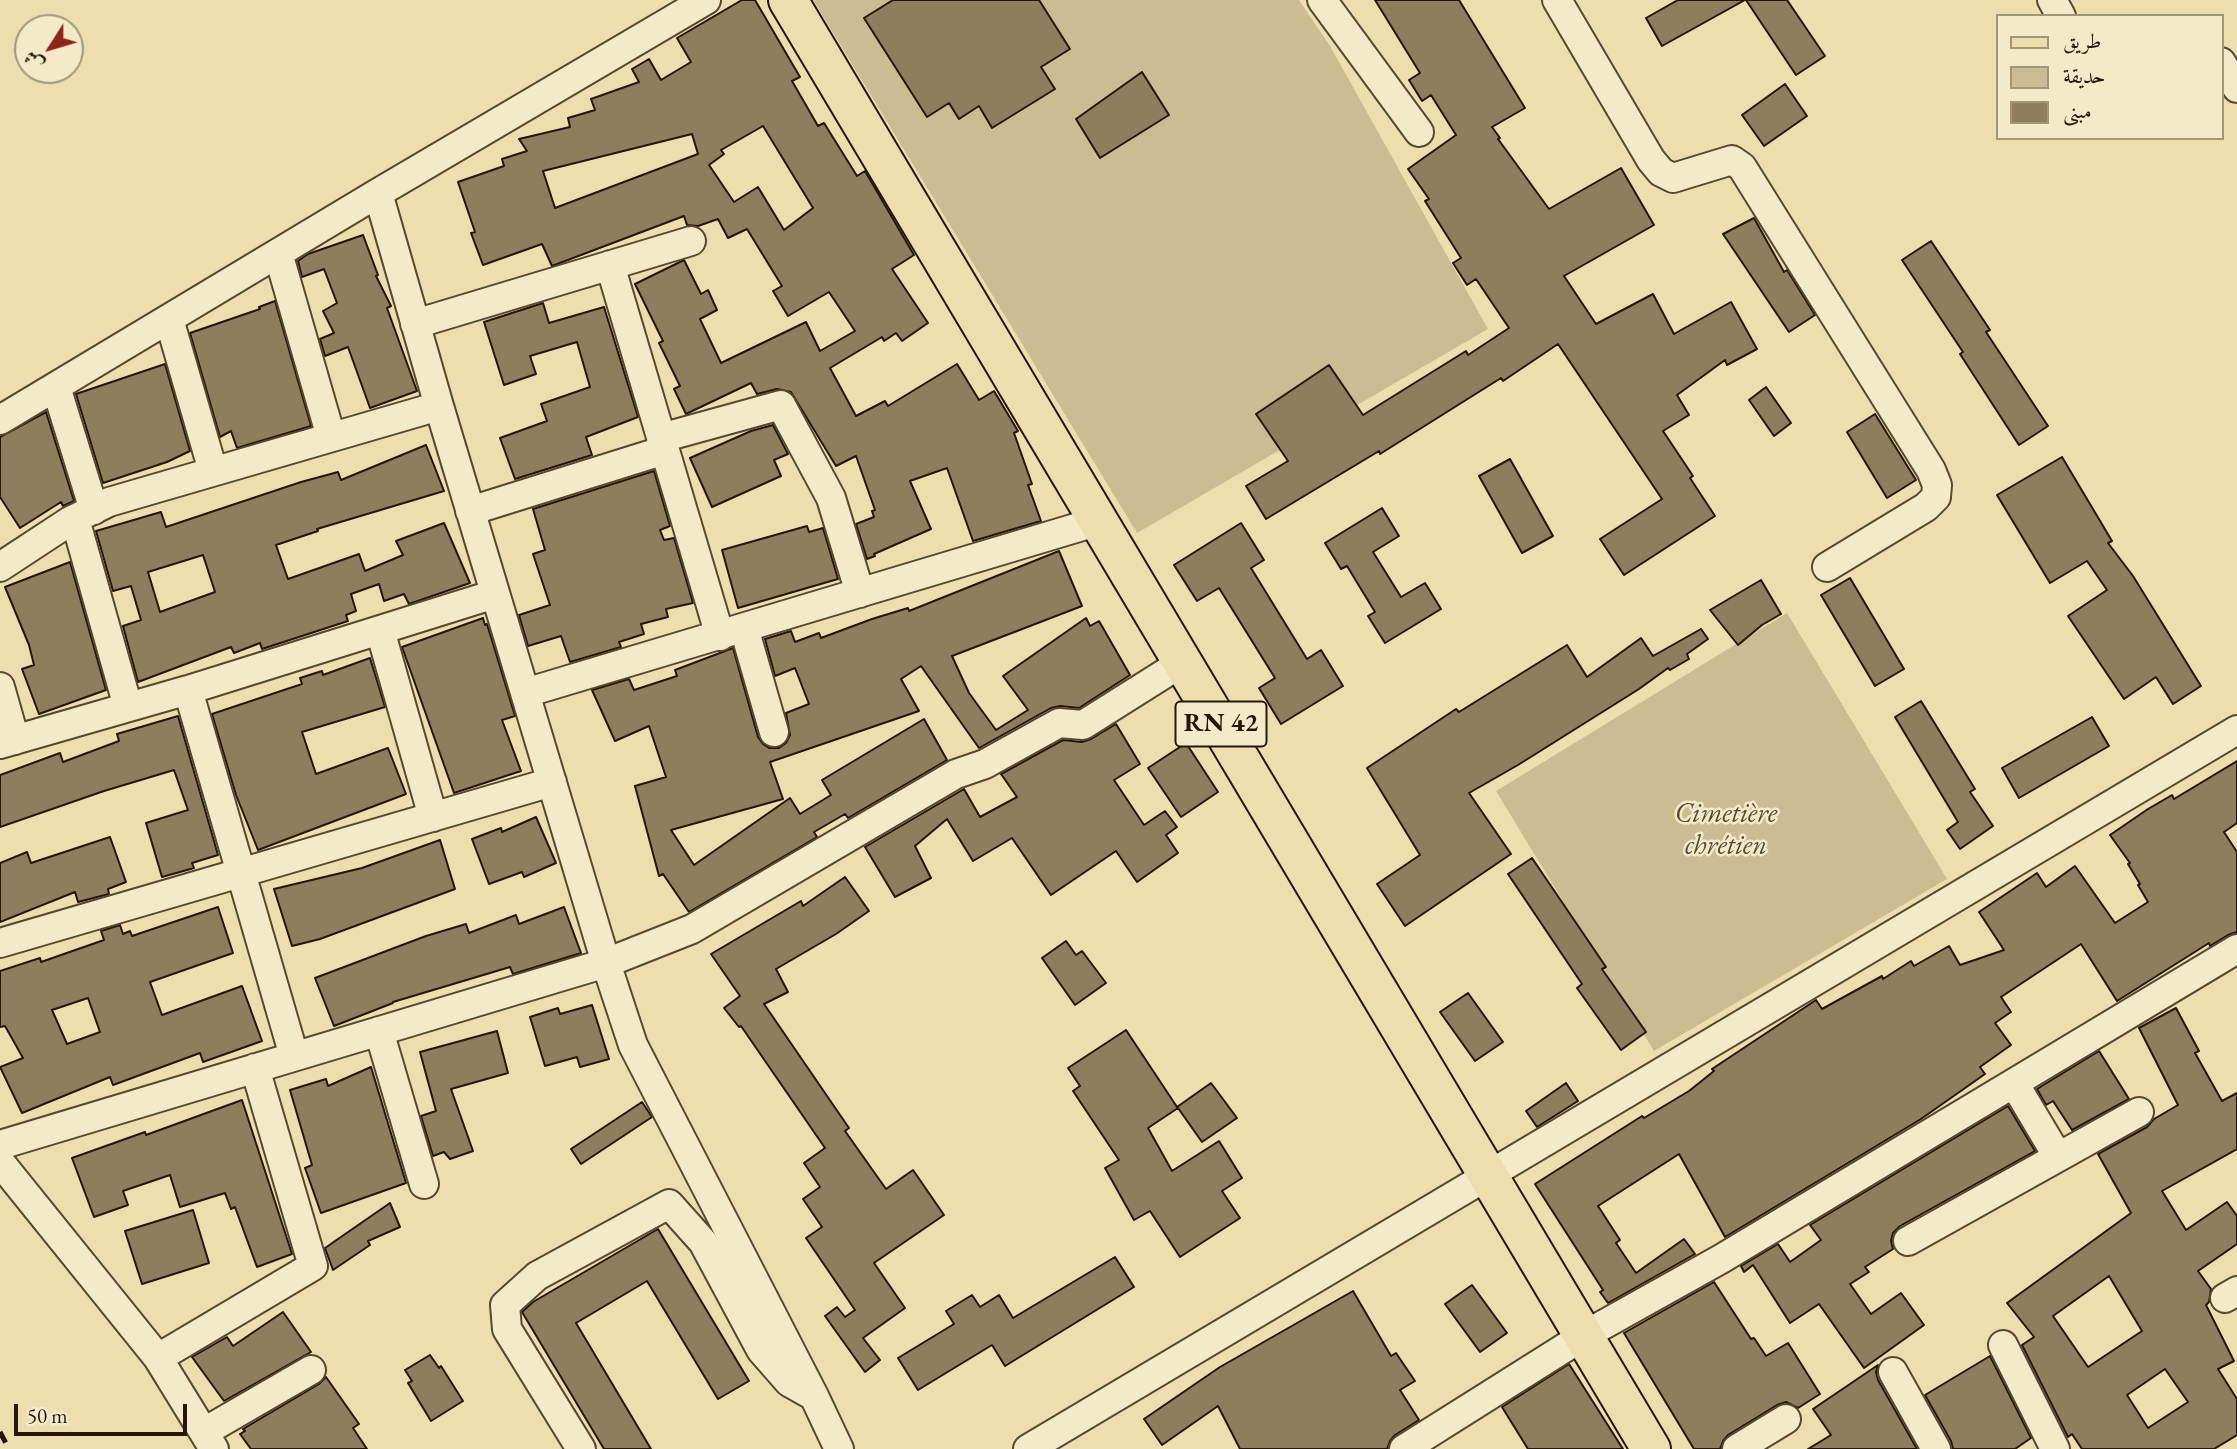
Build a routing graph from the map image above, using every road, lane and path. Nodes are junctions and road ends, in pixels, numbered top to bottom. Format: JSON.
{"nodes":[{"id":1,"x":706,"y":0,"type":"edge"},
{"id":2,"x":788,"y":0,"type":"edge"},
{"id":3,"x":1322,"y":0,"type":"edge"},
{"id":4,"x":1556,"y":0,"type":"edge"},
{"id":5,"x":2223,"y":65,"type":"edge"},
{"id":6,"x":2237,"y":88,"type":"edge"},
{"id":7,"x":1419,"y":132,"type":"dead end"},
{"id":8,"x":378,"y":192,"type":"junction"},
{"id":9,"x":691,"y":241,"type":"dead end"},
{"id":10,"x":278,"y":253,"type":"junction"},
{"id":11,"x":610,"y":265,"type":"junction"},
{"id":12,"x":169,"y":319,"type":"junction"},
{"id":13,"x":415,"y":324,"type":"junction"},
{"id":14,"x":56,"y":387,"type":"junction"},
{"id":15,"x":439,"y":406,"type":"junction"},
{"id":16,"x":0,"y":420,"type":"edge"},
{"id":17,"x":331,"y":437,"type":"junction"},
{"id":18,"x":663,"y":444,"type":"junction"},
{"id":19,"x":213,"y":471,"type":"junction"},
{"id":20,"x":470,"y":511,"type":"junction"},
{"id":21,"x":84,"y":514,"type":"junction"},
{"id":22,"x":1099,"y":521,"type":"junction"},
{"id":23,"x":0,"y":566,"type":"edge"},
{"id":24,"x":1827,"y":567,"type":"dead end"},
{"id":25,"x":860,"y":593,"type":"junction"},
{"id":26,"x":495,"y":594,"type":"junction"},
{"id":27,"x":380,"y":630,"type":"junction"},
{"id":28,"x":732,"y":632,"type":"junction"},
{"id":29,"x":1184,"y":662,"type":"junction"},
{"id":30,"x":0,"y":687,"type":"edge"},
{"id":31,"x":188,"y":690,"type":"junction"},
{"id":32,"x":525,"y":693,"type":"junction"},
{"id":33,"x":128,"y":708,"type":"junction"},
{"id":34,"x":2237,"y":730,"type":"edge"},
{"id":35,"x":774,"y":732,"type":"dead end"},
{"id":36,"x":7,"y":742,"type":"edge"},
{"id":37,"x":552,"y":782,"type":"junction"},
{"id":38,"x":433,"y":817,"type":"junction"},
{"id":39,"x":240,"y":873,"type":"junction"},
{"id":40,"x":0,"y":943,"type":"edge"},
{"id":41,"x":2237,"y":950,"type":"edge"},
{"id":42,"x":606,"y":963,"type":"junction"},
{"id":43,"x":379,"y":1031,"type":"junction"},
{"id":44,"x":294,"y":1056,"type":"junction"},
{"id":45,"x":255,"y":1068,"type":"junction"},
{"id":46,"x":2014,"y":1083,"type":"junction"},
{"id":47,"x":2139,"y":1112,"type":"dead end"},
{"id":48,"x":0,"y":1144,"type":"edge"},
{"id":49,"x":2058,"y":1157,"type":"junction"},
{"id":50,"x":0,"y":1161,"type":"edge"},
{"id":51,"x":1490,"y":1175,"type":"junction"},
{"id":52,"x":424,"y":1184,"type":"dead end"},
{"id":53,"x":1908,"y":1241,"type":"dead end"},
{"id":54,"x":1585,"y":1335,"type":"junction"},
{"id":55,"x":2003,"y":1345,"type":"dead end"},
{"id":56,"x":158,"y":1358,"type":"junction"},
{"id":57,"x":311,"y":1370,"type":"dead end"},
{"id":58,"x":1893,"y":1372,"type":"dead end"},
{"id":59,"x":814,"y":1396,"type":"junction"},
{"id":60,"x":1786,"y":1419,"type":"dead end"},
{"id":61,"x":209,"y":1441,"type":"edge"},
{"id":62,"x":581,"y":1449,"type":"edge"},
{"id":63,"x":839,"y":1449,"type":"edge"},
{"id":64,"x":1028,"y":1449,"type":"edge"},
{"id":65,"x":1404,"y":1449,"type":"edge"},
{"id":66,"x":1651,"y":1449,"type":"edge"},
{"id":67,"x":1737,"y":1449,"type":"edge"},
{"id":68,"x":1936,"y":1449,"type":"edge"},
{"id":69,"x":2055,"y":1449,"type":"edge"}],
"edges":[{"from":1,"to":8,"type":"street"},
{"from":2,"to":22,"type":"main road","number":"RN 42"},
{"from":3,"to":7,"type":"street"},
{"from":4,"to":24,"type":"street"},
{"from":5,"to":6,"type":"street"},
{"from":8,"to":10,"type":"street"},
{"from":8,"to":13,"type":"street"},
{"from":9,"to":11,"type":"street"},
{"from":10,"to":12,"type":"street"},
{"from":10,"to":17,"type":"street"},
{"from":11,"to":13,"type":"street"},
{"from":11,"to":18,"type":"street"},
{"from":12,"to":14,"type":"street"},
{"from":12,"to":19,"type":"street"},
{"from":13,"to":15,"type":"street"},
{"from":14,"to":16,"type":"street"},
{"from":14,"to":21,"type":"street"},
{"from":15,"to":17,"type":"street"},
{"from":15,"to":20,"type":"street"},
{"from":17,"to":19,"type":"street"},
{"from":18,"to":20,"type":"street"},
{"from":18,"to":25,"type":"street"},
{"from":18,"to":28,"type":"street"},
{"from":19,"to":21,"type":"street"},
{"from":20,"to":26,"type":"street"},
{"from":21,"to":23,"type":"street"},
{"from":21,"to":33,"type":"street"},
{"from":22,"to":25,"type":"street"},
{"from":22,"to":29,"type":"main road","number":"RN 42"},
{"from":25,"to":28,"type":"street"},
{"from":26,"to":27,"type":"street"},
{"from":26,"to":32,"type":"street"},
{"from":27,"to":31,"type":"street"},
{"from":27,"to":38,"type":"street"},
{"from":28,"to":32,"type":"street"},
{"from":28,"to":35,"type":"street"},
{"from":29,"to":42,"type":"street"},
{"from":29,"to":51,"type":"main road","number":"RN 42"},
{"from":30,"to":36,"type":"street"},
{"from":31,"to":33,"type":"street"},
{"from":31,"to":39,"type":"street"},
{"from":32,"to":37,"type":"street"},
{"from":33,"to":36,"type":"street"},
{"from":34,"to":51,"type":"street"},
{"from":37,"to":38,"type":"street"},
{"from":37,"to":42,"type":"street"},
{"from":38,"to":39,"type":"street"},
{"from":39,"to":40,"type":"street"},
{"from":39,"to":44,"type":"street"},
{"from":41,"to":46,"type":"street"},
{"from":42,"to":43,"type":"street"},
{"from":42,"to":59,"type":"street"},
{"from":43,"to":44,"type":"street"},
{"from":43,"to":52,"type":"street"},
{"from":44,"to":45,"type":"street"},
{"from":45,"to":48,"type":"street"},
{"from":45,"to":56,"type":"street"},
{"from":46,"to":49,"type":"street"},
{"from":46,"to":54,"type":"street"},
{"from":47,"to":49,"type":"street"},
{"from":49,"to":53,"type":"street"},
{"from":50,"to":56,"type":"street"},
{"from":51,"to":54,"type":"main road","number":"RN 42"},
{"from":51,"to":64,"type":"street"},
{"from":54,"to":65,"type":"street"},
{"from":54,"to":66,"type":"main road","number":"RN 42"},
{"from":55,"to":69,"type":"street"},
{"from":56,"to":61,"type":"street"},
{"from":57,"to":61,"type":"street"},
{"from":58,"to":68,"type":"street"},
{"from":59,"to":62,"type":"street"},
{"from":59,"to":63,"type":"street"},
{"from":60,"to":67,"type":"street"}]}
